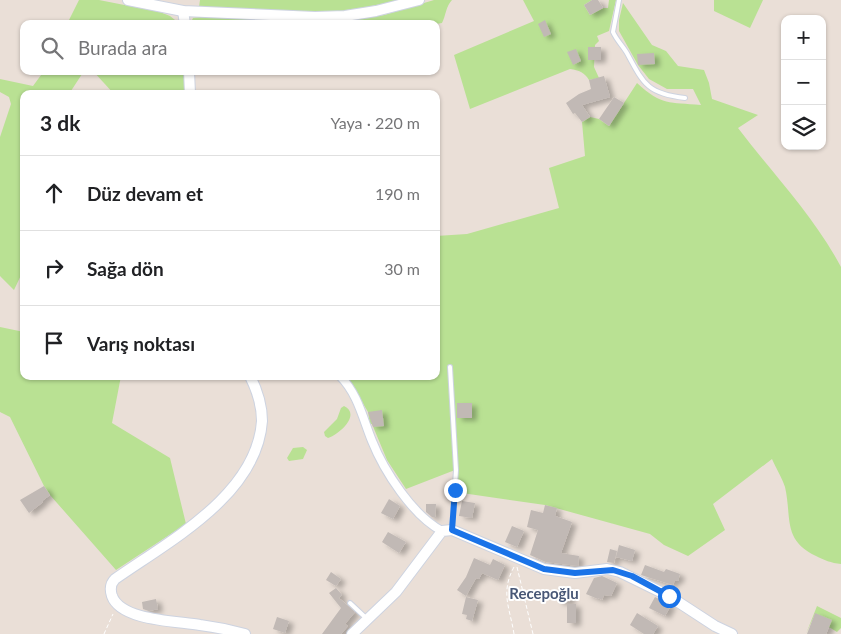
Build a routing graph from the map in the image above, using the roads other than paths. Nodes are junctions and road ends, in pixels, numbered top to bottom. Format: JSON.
{"nodes":[{"id":1,"x":128,"y":0,"type":"edge"},
{"id":2,"x":419,"y":0,"type":"edge"},
{"id":3,"x":619,"y":0,"type":"edge"},
{"id":4,"x":183,"y":11,"type":"junction"},
{"id":5,"x":184,"y":20,"type":"edge"},
{"id":6,"x":189,"y":75,"type":"edge"},
{"id":7,"x":190,"y":90,"type":"edge"},
{"id":8,"x":685,"y":98,"type":"dead end"},
{"id":9,"x":450,"y":368,"type":"dead end"},
{"id":10,"x":252,"y":380,"type":"edge"},
{"id":11,"x":344,"y":380,"type":"edge"},
{"id":12,"x":452,"y":530,"type":"junction"},
{"id":13,"x":442,"y":531,"type":"junction"},
{"id":14,"x":350,"y":603,"type":"dead end"},
{"id":15,"x":368,"y":619,"type":"junction"},
{"id":16,"x":245,"y":634,"type":"edge"},
{"id":17,"x":352,"y":634,"type":"edge"},
{"id":18,"x":732,"y":634,"type":"edge"}],
"edges":[{"from":1,"to":4,"type":"street"},
{"from":2,"to":4,"type":"street"},
{"from":3,"to":8,"type":"lane"},
{"from":4,"to":5,"type":"street"},
{"from":6,"to":7,"type":"street"},
{"from":9,"to":12,"type":"lane"},
{"from":10,"to":16,"type":"street"},
{"from":11,"to":13,"type":"street"},
{"from":12,"to":13,"type":"street"},
{"from":12,"to":18,"type":"street"},
{"from":13,"to":15,"type":"street"},
{"from":14,"to":15,"type":"lane"},
{"from":15,"to":17,"type":"street"}]}
